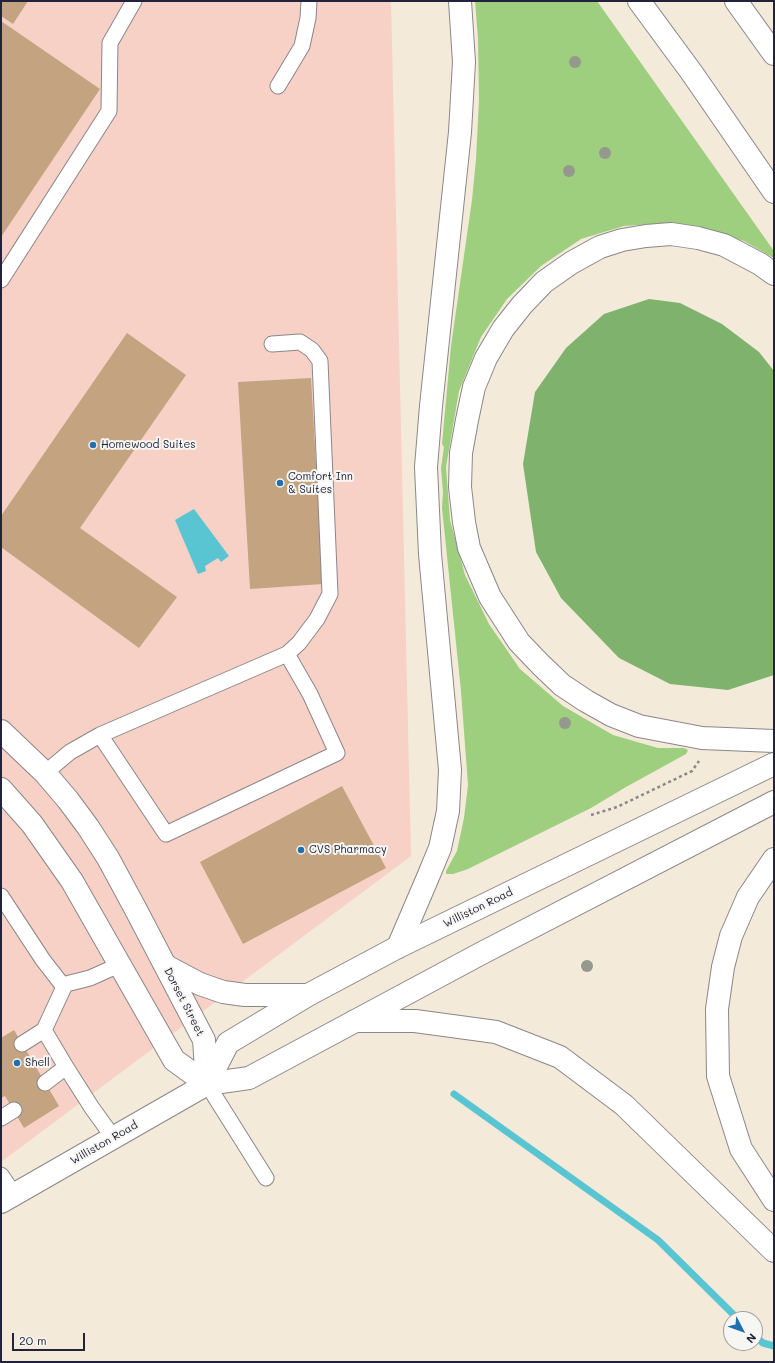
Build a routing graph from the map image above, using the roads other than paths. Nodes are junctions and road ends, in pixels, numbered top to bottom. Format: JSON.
{"nodes":[{"id":1,"x":134,"y":1,"type":"edge"},
{"id":2,"x":309,"y":1,"type":"edge"},
{"id":3,"x":460,"y":1,"type":"edge"},
{"id":4,"x":639,"y":1,"type":"edge"},
{"id":5,"x":736,"y":1,"type":"edge"},
{"id":6,"x":774,"y":54,"type":"edge"},
{"id":7,"x":278,"y":86,"type":"dead end"},
{"id":8,"x":774,"y":192,"type":"edge"},
{"id":9,"x":774,"y":274,"type":"edge"},
{"id":10,"x":1,"y":280,"type":"edge"},
{"id":11,"x":272,"y":344,"type":"dead end"},
{"id":12,"x":287,"y":654,"type":"junction"},
{"id":13,"x":1,"y":731,"type":"edge"},
{"id":14,"x":100,"y":735,"type":"junction"},
{"id":15,"x":774,"y":741,"type":"edge"},
{"id":16,"x":774,"y":764,"type":"edge"},
{"id":17,"x":45,"y":773,"type":"junction"},
{"id":18,"x":1,"y":789,"type":"edge"},
{"id":19,"x":774,"y":802,"type":"edge"},
{"id":20,"x":774,"y":859,"type":"edge"},
{"id":21,"x":1,"y":896,"type":"edge"},
{"id":22,"x":398,"y":947,"type":"junction"},
{"id":23,"x":119,"y":965,"type":"junction"},
{"id":24,"x":166,"y":966,"type":"junction"},
{"id":25,"x":62,"y":985,"type":"junction"},
{"id":26,"x":308,"y":996,"type":"junction"},
{"id":27,"x":355,"y":1020,"type":"junction"},
{"id":28,"x":44,"y":1030,"type":"junction"},
{"id":29,"x":22,"y":1044,"type":"dead end"},
{"id":30,"x":66,"y":1068,"type":"junction"},
{"id":31,"x":45,"y":1082,"type":"dead end"},
{"id":32,"x":207,"y":1084,"type":"junction"},
{"id":33,"x":14,"y":1110,"type":"dead end"},
{"id":34,"x":1,"y":1118,"type":"edge"},
{"id":35,"x":113,"y":1137,"type":"junction"},
{"id":36,"x":1,"y":1175,"type":"edge"},
{"id":37,"x":266,"y":1178,"type":"dead end"},
{"id":38,"x":8,"y":1198,"type":"edge"},
{"id":39,"x":774,"y":1200,"type":"edge"},
{"id":40,"x":774,"y":1251,"type":"edge"}],
"edges":[{"from":1,"to":10,"type":"lane"},
{"from":2,"to":7,"type":"lane"},
{"from":3,"to":22,"type":"main road"},
{"from":4,"to":8,"type":"main road"},
{"from":5,"to":6,"type":"main road"},
{"from":9,"to":15,"type":"main road"},
{"from":11,"to":12,"type":"lane"},
{"from":12,"to":14,"type":"lane"},
{"from":12,"to":14,"type":"lane"},
{"from":13,"to":17,"type":"main road","name":"Dorset Street"},
{"from":14,"to":17,"type":"lane"},
{"from":16,"to":22,"type":"main road","name":"Williston Road"},
{"from":17,"to":24,"type":"main road","name":"Dorset Street"},
{"from":18,"to":23,"type":"main road"},
{"from":19,"to":27,"type":"main road","name":"Williston Road"},
{"from":20,"to":39,"type":"main road"},
{"from":21,"to":25,"type":"lane"},
{"from":22,"to":26,"type":"main road","name":"Williston Road"},
{"from":23,"to":25,"type":"lane"},
{"from":23,"to":32,"type":"main road"},
{"from":24,"to":26,"type":"main road"},
{"from":24,"to":32,"type":"main road","name":"Dorset Street"},
{"from":25,"to":28,"type":"lane"},
{"from":26,"to":32,"type":"main road","name":"Williston Road"},
{"from":27,"to":32,"type":"main road","name":"Williston Road"},
{"from":27,"to":40,"type":"main road"},
{"from":28,"to":29,"type":"lane"},
{"from":28,"to":30,"type":"lane"},
{"from":30,"to":31,"type":"lane"},
{"from":30,"to":35,"type":"lane"},
{"from":32,"to":35,"type":"main road","name":"Williston Road"},
{"from":32,"to":37,"type":"lane"},
{"from":33,"to":34,"type":"lane"},
{"from":35,"to":38,"type":"main road","name":"Williston Road"},
{"from":36,"to":38,"type":"lane"}]}
